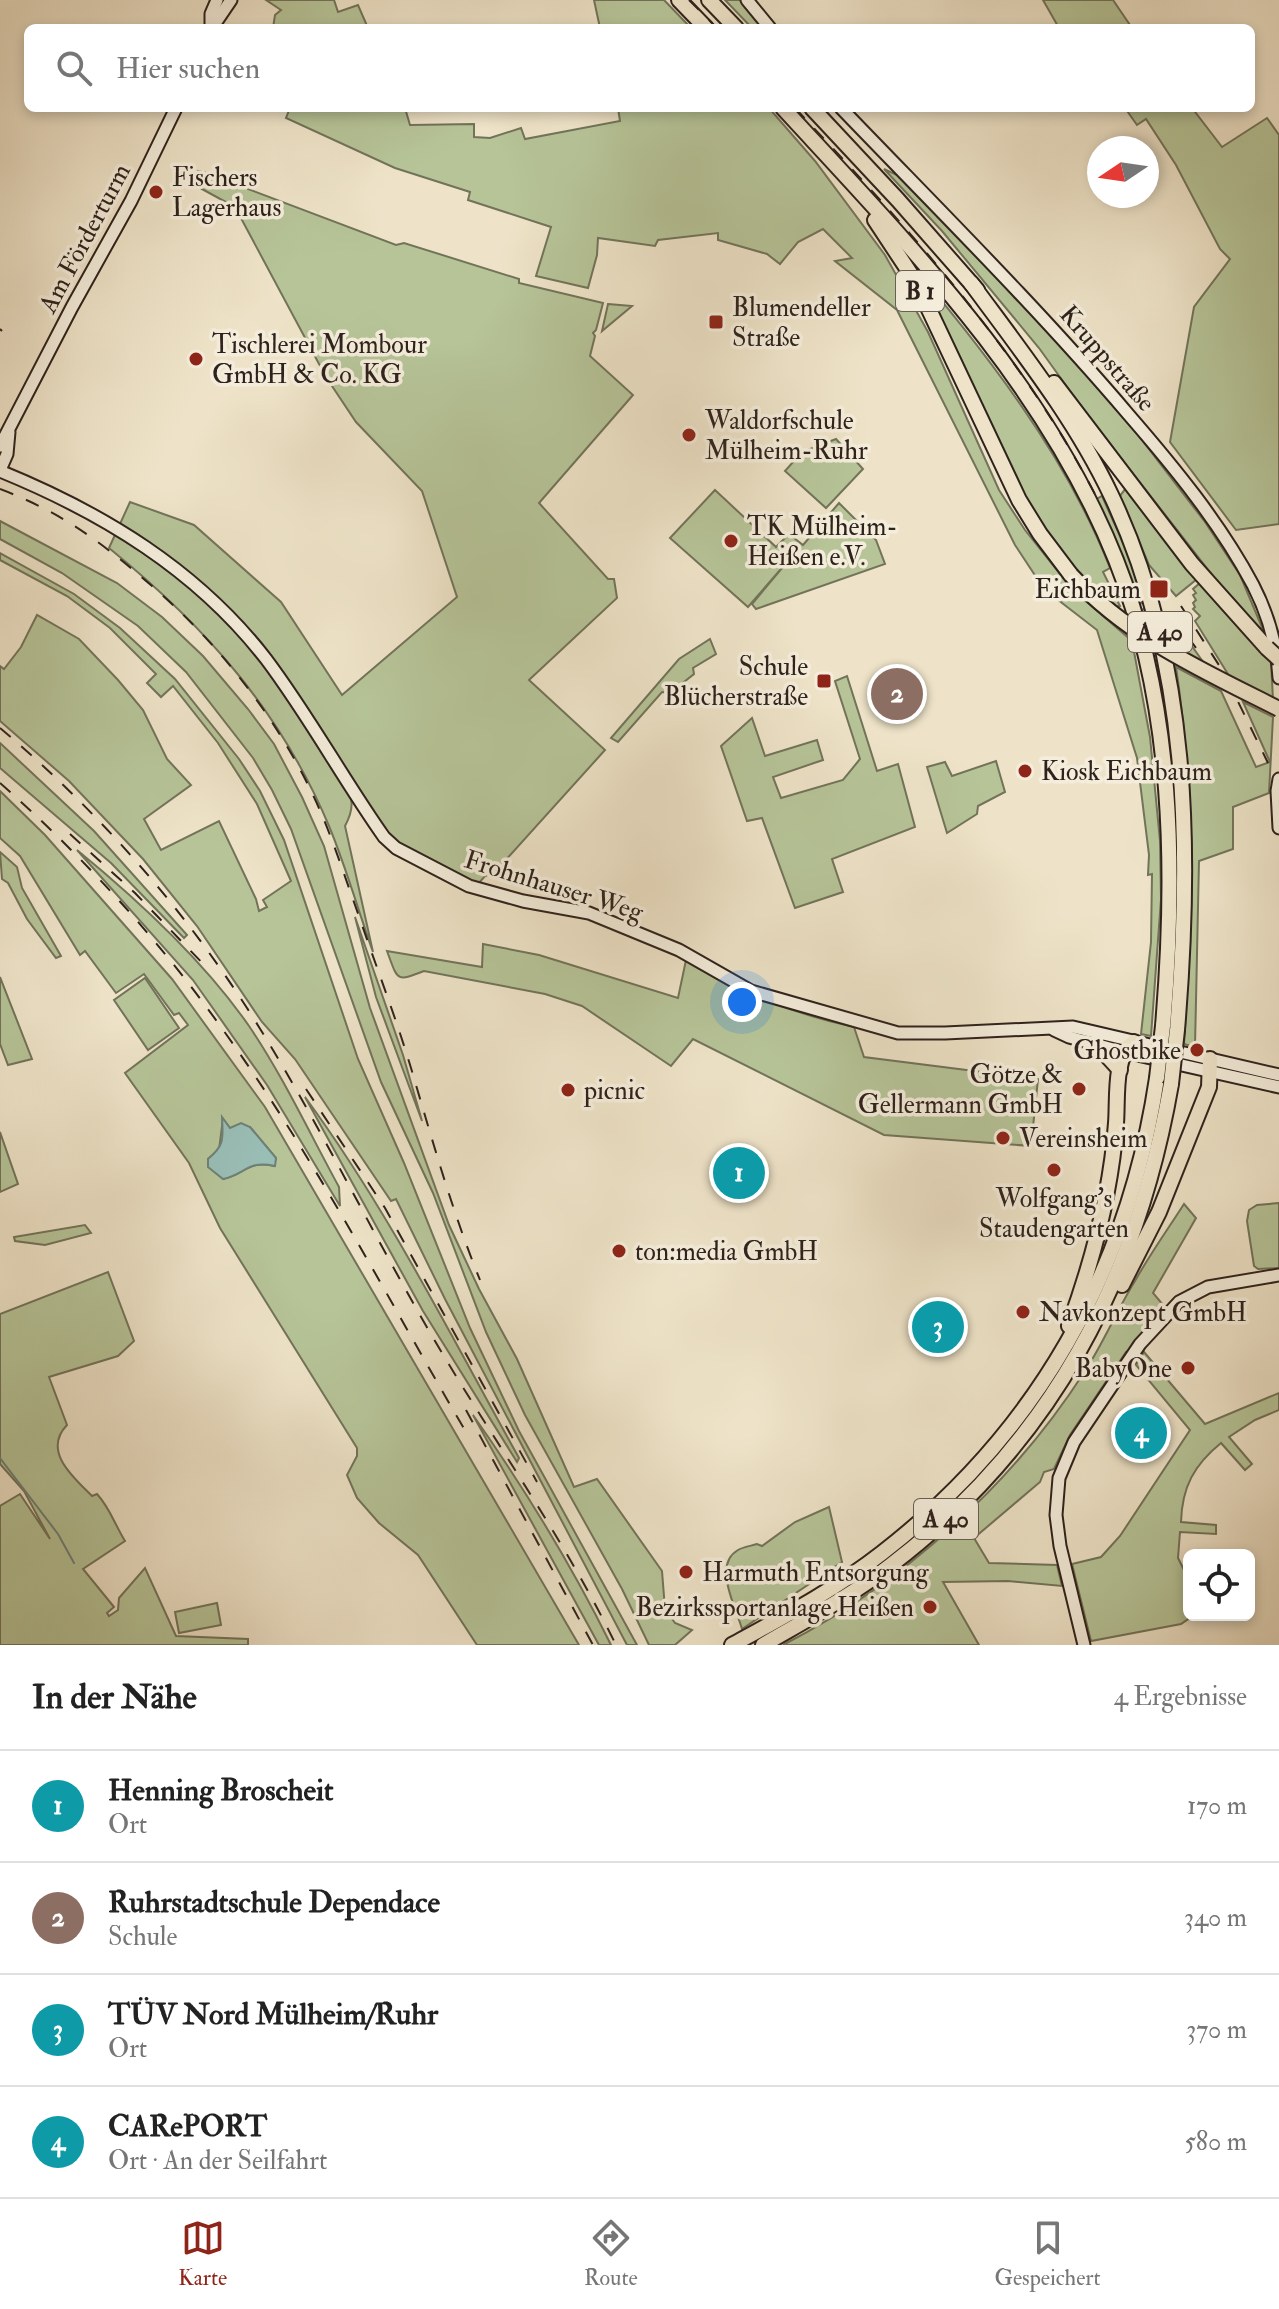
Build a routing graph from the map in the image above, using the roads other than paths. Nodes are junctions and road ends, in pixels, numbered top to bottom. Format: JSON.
{"nodes":[{"id":1,"x":217,"y":0,"type":"edge"},
{"id":2,"x":224,"y":0,"type":"edge"},
{"id":3,"x":231,"y":0,"type":"edge"},
{"id":4,"x":679,"y":0,"type":"edge"},
{"id":5,"x":709,"y":0,"type":"edge"},
{"id":6,"x":747,"y":0,"type":"edge"},
{"id":7,"x":212,"y":24,"type":"edge"},
{"id":8,"x":214,"y":24,"type":"edge"},
{"id":9,"x":215,"y":24,"type":"edge"},
{"id":10,"x":702,"y":24,"type":"edge"},
{"id":11,"x":732,"y":24,"type":"edge"},
{"id":12,"x":767,"y":24,"type":"edge"},
{"id":13,"x":174,"y":112,"type":"edge"},
{"id":14,"x":787,"y":112,"type":"edge"},
{"id":15,"x":816,"y":112,"type":"edge"},
{"id":16,"x":845,"y":112,"type":"edge"},
{"id":17,"x":851,"y":182,"type":"junction"},
{"id":18,"x":971,"y":283,"type":"junction"},
{"id":19,"x":4,"y":450,"type":"edge"},
{"id":20,"x":0,"y":471,"type":"edge"},
{"id":21,"x":19,"y":479,"type":"junction"},
{"id":22,"x":1279,"y":659,"type":"edge"},
{"id":23,"x":1279,"y":678,"type":"edge"},
{"id":24,"x":1279,"y":709,"type":"edge"},
{"id":25,"x":1279,"y":779,"type":"edge"},
{"id":26,"x":1279,"y":828,"type":"edge"},
{"id":27,"x":1170,"y":1028,"type":"junction"},
{"id":28,"x":1054,"y":1029,"type":"junction"},
{"id":29,"x":1097,"y":1045,"type":"junction"},
{"id":30,"x":1129,"y":1047,"type":"junction"},
{"id":31,"x":1210,"y":1066,"type":"junction"},
{"id":32,"x":1120,"y":1070,"type":"junction"},
{"id":33,"x":1279,"y":1075,"type":"edge"},
{"id":34,"x":1164,"y":1081,"type":"junction"},
{"id":35,"x":1279,"y":1087,"type":"edge"},
{"id":36,"x":1279,"y":1275,"type":"edge"},
{"id":37,"x":1054,"y":1365,"type":"junction"},
{"id":38,"x":1060,"y":1383,"type":"junction"},
{"id":39,"x":757,"y":1640,"type":"edge"},
{"id":40,"x":732,"y":1645,"type":"edge"},
{"id":41,"x":1084,"y":1645,"type":"edge"}],
"edges":[{"from":1,"to":7,"type":"street"},
{"from":2,"to":8,"type":"street"},
{"from":3,"to":9,"type":"street"},
{"from":4,"to":10,"type":"highway"},
{"from":5,"to":11,"type":"highway"},
{"from":6,"to":12,"type":"street"},
{"from":13,"to":19,"type":"street","name":"Am Förderturm"},
{"from":14,"to":17,"type":"highway","number":"A 40"},
{"from":15,"to":18,"type":"highway","number":"A 40"},
{"from":16,"to":23,"type":"street","name":"Kruppstraße"},
{"from":17,"to":24,"type":"highway","number":"B 1","bridge":true},
{"from":17,"to":27,"type":"highway","number":"A 40"},
{"from":18,"to":22,"type":"highway","bridge":true},
{"from":18,"to":27,"type":"highway","number":"A 40"},
{"from":19,"to":20,"type":"street","name":"Am Förderturm"},
{"from":19,"to":21,"type":"street"},
{"from":20,"to":21,"type":"street","name":"Frohnhauser Weg"},
{"from":21,"to":28,"type":"street","name":"Frohnhauser Weg"},
{"from":25,"to":26,"type":"street"},
{"from":27,"to":34,"type":"highway","number":"A 40","bridge":true},
{"from":28,"to":29,"type":"street","name":"Frohnhauser Weg"},
{"from":28,"to":30,"type":"street","name":"Frohnhauser Weg"},
{"from":29,"to":30,"type":"street","name":"Frohnhauser Weg"},
{"from":29,"to":32,"type":"highway"},
{"from":30,"to":31,"type":"street","name":"Frohnhauser Weg"},
{"from":30,"to":32,"type":"highway"},
{"from":31,"to":33,"type":"street","name":"Frohnhauser Weg"},
{"from":31,"to":35,"type":"street","name":"Frohnhauser Weg"},
{"from":31,"to":38,"type":"highway"},
{"from":32,"to":37,"type":"highway"},
{"from":34,"to":37,"type":"highway","number":"A 40"},
{"from":34,"to":38,"type":"highway","number":"A 40"},
{"from":36,"to":41,"type":"street"},
{"from":37,"to":39,"type":"highway","number":"A 40"},
{"from":38,"to":39,"type":"highway","number":"A 40"},
{"from":39,"to":40,"type":"highway","number":"A 40"}]}
